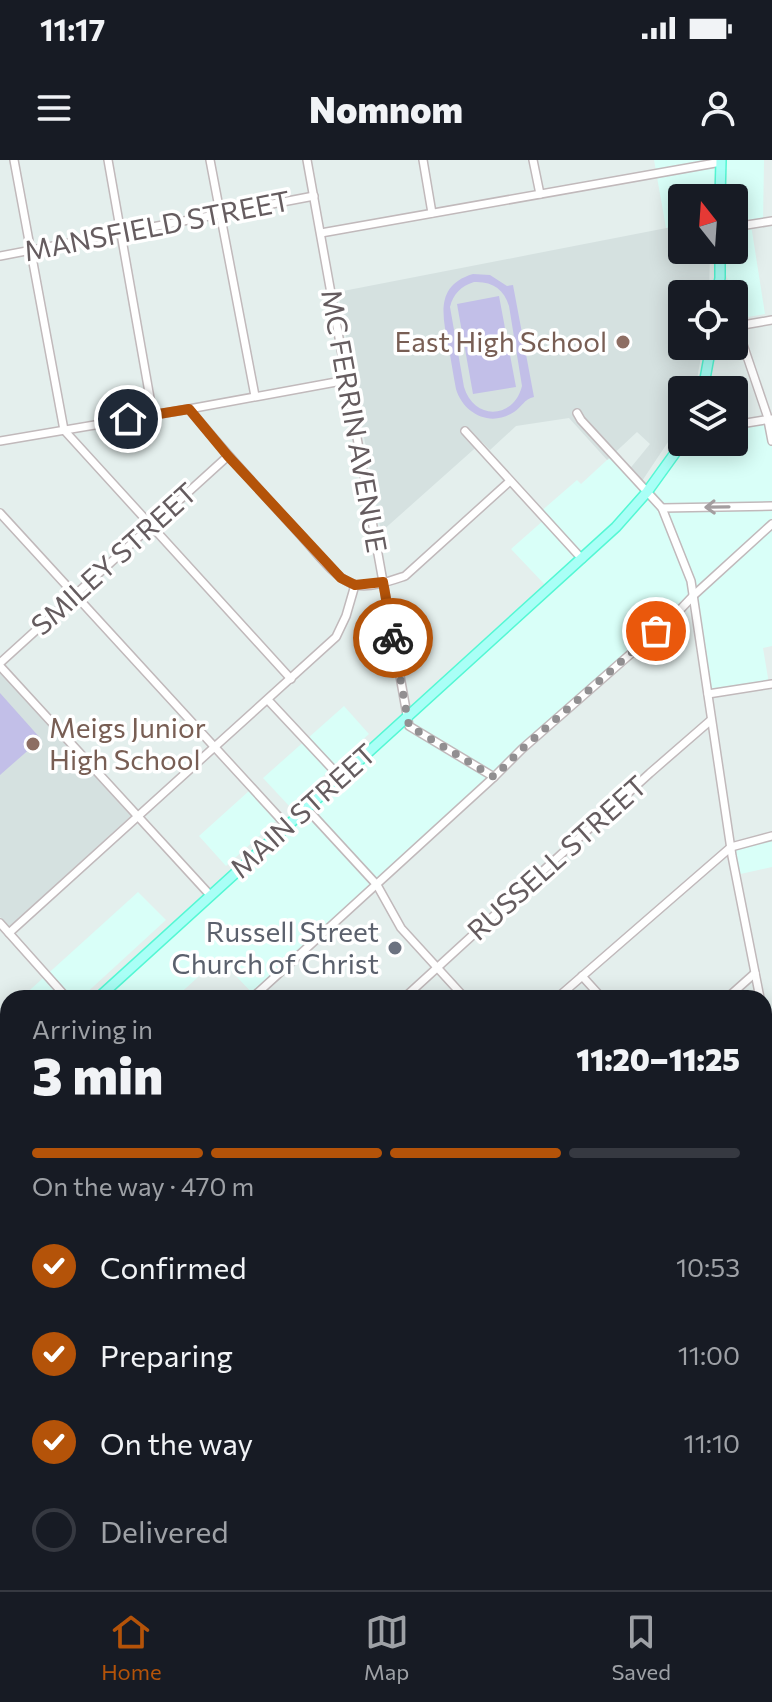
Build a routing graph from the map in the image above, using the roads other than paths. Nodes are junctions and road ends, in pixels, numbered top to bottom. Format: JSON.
{"nodes":[{"id":1,"x":14,"y":160,"type":"edge"},
{"id":2,"x":108,"y":160,"type":"edge"},
{"id":3,"x":210,"y":160,"type":"edge"},
{"id":4,"x":307,"y":160,"type":"edge"},
{"id":5,"x":423,"y":160,"type":"edge"},
{"id":6,"x":533,"y":160,"type":"edge"},
{"id":7,"x":721,"y":161,"type":"edge"},
{"id":8,"x":720,"y":184,"type":"edge"},
{"id":9,"x":540,"y":194,"type":"junction"},
{"id":10,"x":314,"y":196,"type":"junction"},
{"id":11,"x":432,"y":213,"type":"junction"},
{"id":12,"x":220,"y":214,"type":"junction"},
{"id":13,"x":772,"y":221,"type":"edge"},
{"id":14,"x":748,"y":225,"type":"edge"},
{"id":15,"x":321,"y":233,"type":"junction"},
{"id":16,"x":121,"y":234,"type":"junction"},
{"id":17,"x":31,"y":251,"type":"junction"},
{"id":18,"x":0,"y":256,"type":"edge"},
{"id":19,"x":720,"y":264,"type":"edge"},
{"id":20,"x":720,"y":278,"type":"edge"},
{"id":21,"x":772,"y":320,"type":"edge"},
{"id":22,"x":748,"y":324,"type":"edge"},
{"id":23,"x":748,"y":358,"type":"edge"},
{"id":24,"x":347,"y":380,"type":"junction"},
{"id":25,"x":255,"y":396,"type":"junction"},
{"id":26,"x":189,"y":409,"type":"junction"},
{"id":27,"x":577,"y":413,"type":"dead end"},
{"id":28,"x":153,"y":415,"type":"junction"},
{"id":29,"x":770,"y":419,"type":"edge"},
{"id":30,"x":748,"y":423,"type":"edge"},
{"id":31,"x":64,"y":430,"type":"junction"},
{"id":32,"x":465,"y":431,"type":"dead end"},
{"id":33,"x":0,"y":441,"type":"edge"},
{"id":34,"x":772,"y":441,"type":"edge"},
{"id":35,"x":228,"y":456,"type":"junction"},
{"id":36,"x":673,"y":456,"type":"edge"},
{"id":37,"x":510,"y":481,"type":"junction"},
{"id":38,"x":647,"y":492,"type":"junction"},
{"id":39,"x":772,"y":506,"type":"edge"},
{"id":40,"x":662,"y":508,"type":"junction"},
{"id":41,"x":0,"y":513,"type":"edge"},
{"id":42,"x":772,"y":524,"type":"edge"},
{"id":43,"x":151,"y":525,"type":"junction"},
{"id":44,"x":582,"y":559,"type":"junction"},
{"id":45,"x":383,"y":582,"type":"junction"},
{"id":46,"x":355,"y":585,"type":"junction"},
{"id":47,"x":75,"y":594,"type":"junction"},
{"id":48,"x":694,"y":595,"type":"junction"},
{"id":49,"x":0,"y":664,"type":"edge"},
{"id":50,"x":291,"y":679,"type":"junction"},
{"id":51,"x":772,"y":684,"type":"edge"},
{"id":52,"x":708,"y":694,"type":"junction"},
{"id":53,"x":268,"y":700,"type":"junction"},
{"id":54,"x":408,"y":716,"type":"junction"},
{"id":55,"x":711,"y":720,"type":"junction"},
{"id":56,"x":214,"y":749,"type":"junction"},
{"id":57,"x":494,"y":777,"type":"junction"},
{"id":58,"x":341,"y":778,"type":"junction"},
{"id":59,"x":307,"y":809,"type":"junction"},
{"id":60,"x":137,"y":816,"type":"junction"},
{"id":61,"x":287,"y":826,"type":"junction"},
{"id":62,"x":772,"y":836,"type":"edge"},
{"id":63,"x":731,"y":847,"type":"junction"},
{"id":64,"x":377,"y":885,"type":"junction"},
{"id":65,"x":210,"y":895,"type":"junction"},
{"id":66,"x":0,"y":923,"type":"edge"},
{"id":67,"x":9,"y":933,"type":"junction"},
{"id":68,"x":436,"y":968,"type":"junction"},
{"id":69,"x":755,"y":973,"type":"junction"},
{"id":70,"x":582,"y":976,"type":"junction"},
{"id":71,"x":60,"y":990,"type":"edge"},
{"id":72,"x":107,"y":990,"type":"edge"},
{"id":73,"x":263,"y":990,"type":"edge"},
{"id":74,"x":413,"y":990,"type":"edge"},
{"id":75,"x":457,"y":990,"type":"edge"},
{"id":76,"x":566,"y":990,"type":"edge"},
{"id":77,"x":595,"y":990,"type":"edge"},
{"id":78,"x":736,"y":990,"type":"edge"},
{"id":79,"x":758,"y":990,"type":"edge"}],
"edges":[{"from":1,"to":17,"type":"street"},
{"from":2,"to":16,"type":"street"},
{"from":3,"to":12,"type":"street"},
{"from":4,"to":10,"type":"street","name":"MC FERRIN AVENUE"},
{"from":5,"to":11,"type":"street"},
{"from":6,"to":9,"type":"street"},
{"from":7,"to":8,"type":"main road"},
{"from":7,"to":9,"type":"street","name":"MANSFIELD STREET"},
{"from":9,"to":11,"type":"street","name":"MANSFIELD STREET"},
{"from":10,"to":12,"type":"street","name":"MANSFIELD STREET"},
{"from":10,"to":15,"type":"street","name":"MC FERRIN AVENUE"},
{"from":11,"to":15,"type":"street","name":"MANSFIELD STREET"},
{"from":12,"to":16,"type":"street","name":"MANSFIELD STREET"},
{"from":12,"to":25,"type":"street"},
{"from":13,"to":14,"type":"street"},
{"from":15,"to":24,"type":"street","name":"MC FERRIN AVENUE"},
{"from":16,"to":17,"type":"street","name":"MANSFIELD STREET"},
{"from":16,"to":28,"type":"street"},
{"from":17,"to":18,"type":"street","name":"MANSFIELD STREET"},
{"from":17,"to":31,"type":"street"},
{"from":19,"to":20,"type":"main road"},
{"from":21,"to":22,"type":"street"},
{"from":23,"to":29,"type":"street"},
{"from":24,"to":25,"type":"street"},
{"from":24,"to":45,"type":"street","name":"MC FERRIN AVENUE"},
{"from":25,"to":26,"type":"street"},
{"from":26,"to":28,"type":"street"},
{"from":26,"to":35,"type":"street"},
{"from":27,"to":38,"type":"street"},
{"from":28,"to":31,"type":"street"},
{"from":29,"to":30,"type":"street"},
{"from":29,"to":34,"type":"street"},
{"from":31,"to":33,"type":"street"},
{"from":31,"to":43,"type":"street"},
{"from":32,"to":37,"type":"street"},
{"from":35,"to":43,"type":"street","name":"SMILEY STREET"},
{"from":35,"to":46,"type":"street"},
{"from":36,"to":38,"type":"main road","name":"MAIN STREET"},
{"from":37,"to":44,"type":"street"},
{"from":37,"to":45,"type":"street"},
{"from":38,"to":40,"type":"street"},
{"from":38,"to":44,"type":"main road","name":"MAIN STREET"},
{"from":39,"to":40,"type":"street","one_way":true},
{"from":40,"to":48,"type":"street"},
{"from":41,"to":47,"type":"street"},
{"from":42,"to":48,"type":"street"},
{"from":43,"to":47,"type":"street","name":"SMILEY STREET"},
{"from":43,"to":50,"type":"street"},
{"from":44,"to":54,"type":"main road","name":"MAIN STREET"},
{"from":45,"to":46,"type":"street"},
{"from":45,"to":54,"type":"street","name":"MC FERRIN AVENUE"},
{"from":46,"to":50,"type":"street"},
{"from":47,"to":49,"type":"street","name":"SMILEY STREET"},
{"from":47,"to":56,"type":"street"},
{"from":48,"to":52,"type":"street"},
{"from":48,"to":57,"type":"street"},
{"from":49,"to":60,"type":"street"},
{"from":50,"to":53,"type":"street"},
{"from":51,"to":52,"type":"street"},
{"from":52,"to":55,"type":"street"},
{"from":53,"to":56,"type":"street"},
{"from":53,"to":58,"type":"street"},
{"from":54,"to":57,"type":"street"},
{"from":54,"to":58,"type":"main road","name":"MAIN STREET"},
{"from":55,"to":63,"type":"street"},
{"from":55,"to":68,"type":"street","name":"RUSSELL STREET"},
{"from":56,"to":60,"type":"street"},
{"from":56,"to":61,"type":"street"},
{"from":57,"to":64,"type":"street"},
{"from":58,"to":59,"type":"main road","name":"MAIN STREET"},
{"from":59,"to":61,"type":"main road","name":"MAIN STREET"},
{"from":59,"to":64,"type":"street"},
{"from":60,"to":65,"type":"street"},
{"from":60,"to":67,"type":"street"},
{"from":61,"to":65,"type":"main road","name":"MAIN STREET"},
{"from":62,"to":63,"type":"street"},
{"from":63,"to":69,"type":"street"},
{"from":63,"to":70,"type":"street"},
{"from":64,"to":68,"type":"street"},
{"from":64,"to":73,"type":"street"},
{"from":65,"to":72,"type":"main road","name":"MAIN STREET"},
{"from":66,"to":67,"type":"street"},
{"from":67,"to":71,"type":"street"},
{"from":68,"to":74,"type":"street","name":"RUSSELL STREET"},
{"from":68,"to":75,"type":"street"},
{"from":69,"to":78,"type":"street"},
{"from":69,"to":79,"type":"street"},
{"from":70,"to":76,"type":"street"},
{"from":70,"to":77,"type":"street"}]}
